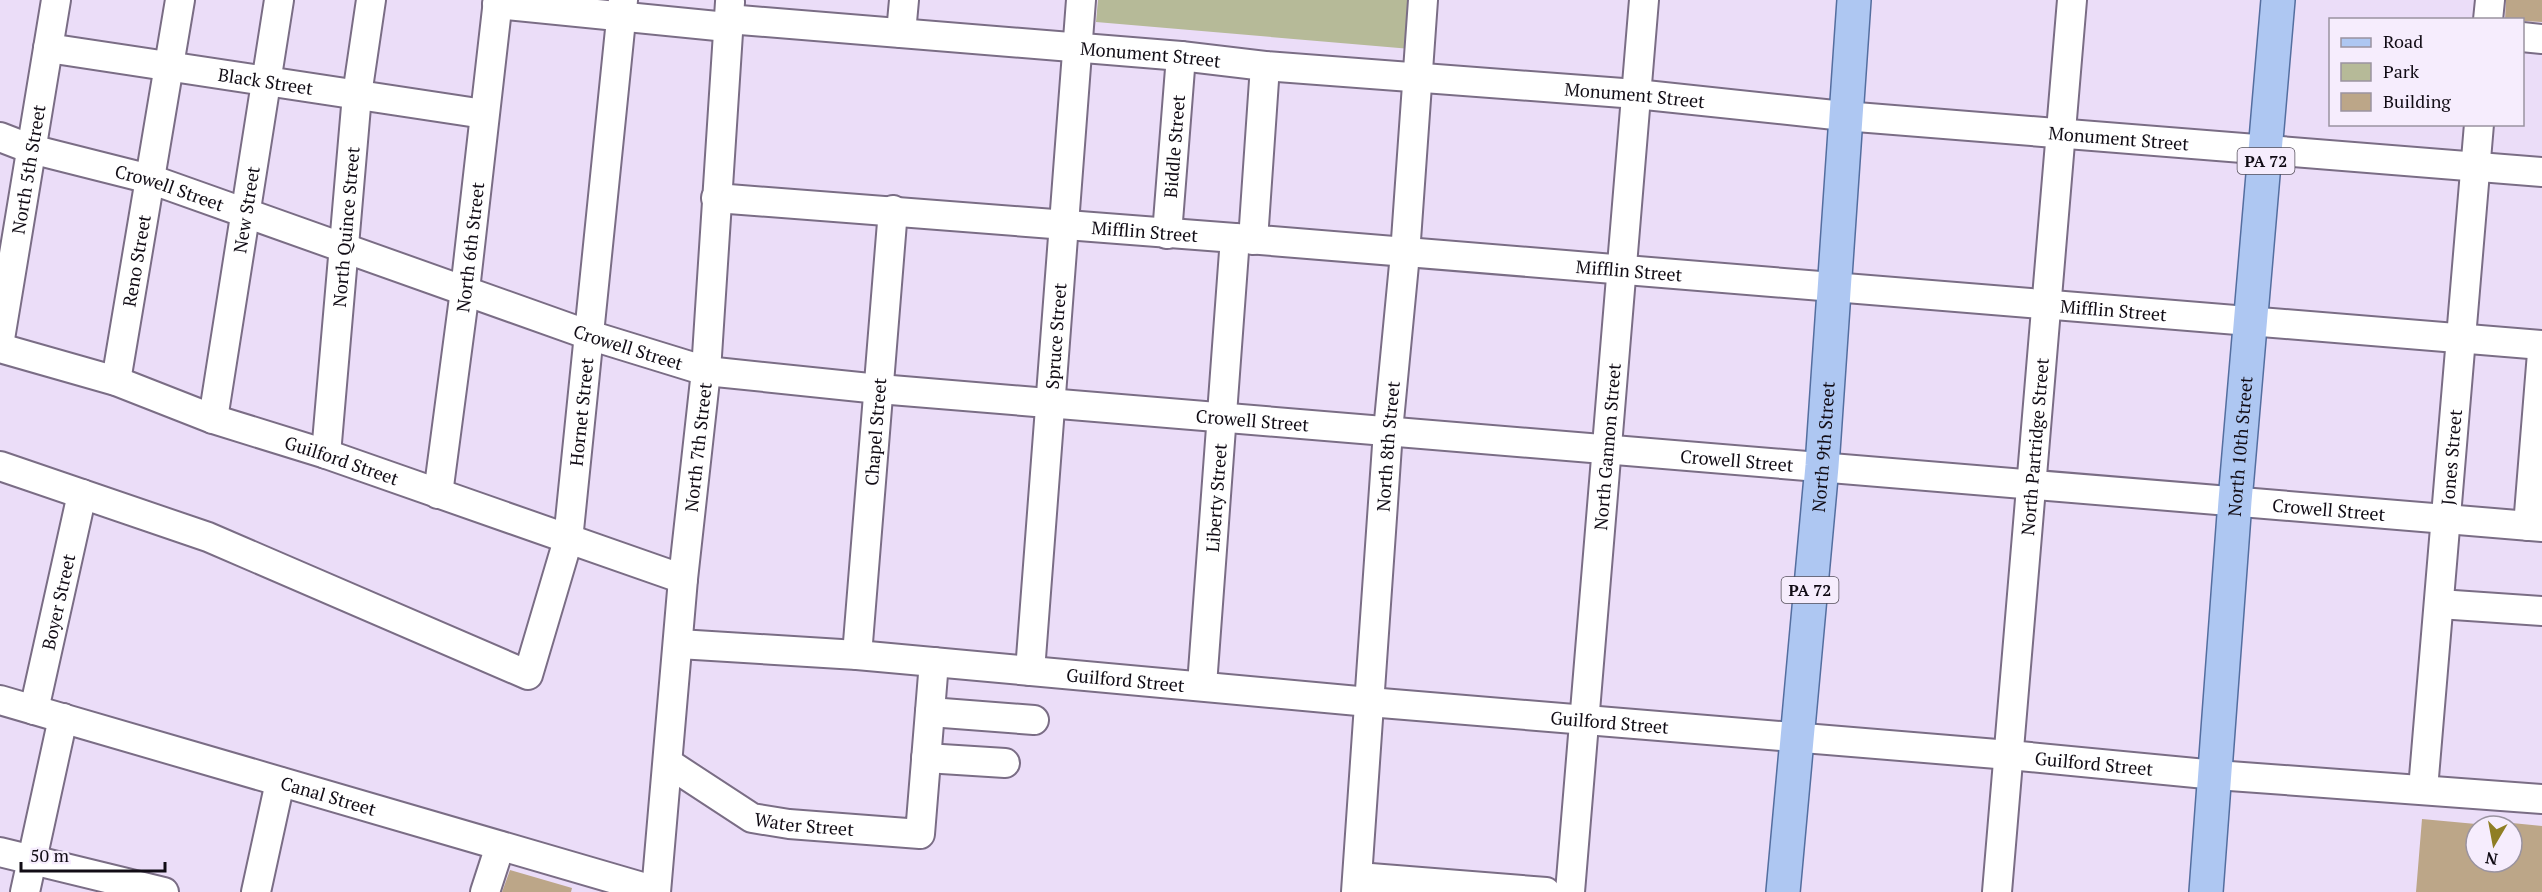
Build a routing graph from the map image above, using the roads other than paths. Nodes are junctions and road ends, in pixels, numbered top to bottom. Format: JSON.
{"nodes":[{"id":1,"x":56,"y":0,"type":"edge"},
{"id":2,"x":180,"y":0,"type":"edge"},
{"id":3,"x":279,"y":0,"type":"edge"},
{"id":4,"x":371,"y":0,"type":"edge"},
{"id":5,"x":904,"y":0,"type":"edge"},
{"id":6,"x":1081,"y":0,"type":"edge"},
{"id":7,"x":1423,"y":0,"type":"edge"},
{"id":8,"x":1644,"y":0,"type":"edge"},
{"id":9,"x":1854,"y":0,"type":"edge"},
{"id":10,"x":2072,"y":0,"type":"edge"},
{"id":11,"x":2278,"y":0,"type":"edge"},
{"id":12,"x":2490,"y":0,"type":"edge"},
{"id":13,"x":498,"y":2,"type":"edge"},
{"id":14,"x":622,"y":8,"type":"edge"},
{"id":15,"x":729,"y":15,"type":"edge"},
{"id":16,"x":2488,"y":18,"type":"edge"},
{"id":17,"x":901,"y":33,"type":"junction"},
{"id":18,"x":2524,"y":37,"type":"edge"},
{"id":19,"x":2542,"y":39,"type":"edge"},
{"id":20,"x":48,"y":48,"type":"junction"},
{"id":21,"x":1077,"y":48,"type":"junction"},
{"id":22,"x":1181,"y":56,"type":"junction"},
{"id":23,"x":1265,"y":66,"type":"junction"},
{"id":24,"x":169,"y":67,"type":"junction"},
{"id":25,"x":1417,"y":76,"type":"junction"},
{"id":26,"x":266,"y":81,"type":"junction"},
{"id":27,"x":1636,"y":94,"type":"junction"},
{"id":28,"x":357,"y":95,"type":"junction"},
{"id":29,"x":484,"y":114,"type":"junction"},
{"id":30,"x":1844,"y":116,"type":"junction"},
{"id":31,"x":2479,"y":126,"type":"edge"},
{"id":32,"x":2061,"y":133,"type":"junction"},
{"id":33,"x":0,"y":137,"type":"edge"},
{"id":34,"x":31,"y":149,"type":"junction"},
{"id":35,"x":2267,"y":149,"type":"junction"},
{"id":36,"x":2475,"y":166,"type":"junction"},
{"id":37,"x":2542,"y":172,"type":"edge"},
{"id":38,"x":150,"y":179,"type":"junction"},
{"id":39,"x":716,"y":198,"type":"junction"},
{"id":40,"x":893,"y":210,"type":"junction"},
{"id":41,"x":246,"y":212,"type":"junction"},
{"id":42,"x":1064,"y":226,"type":"junction"},
{"id":43,"x":1167,"y":234,"type":"junction"},
{"id":44,"x":1244,"y":239,"type":"junction"},
{"id":45,"x":345,"y":248,"type":"junction"},
{"id":46,"x":1405,"y":254,"type":"junction"},
{"id":47,"x":1622,"y":271,"type":"junction"},
{"id":48,"x":1834,"y":288,"type":"junction"},
{"id":49,"x":465,"y":290,"type":"junction"},
{"id":50,"x":2046,"y":305,"type":"junction"},
{"id":51,"x":2251,"y":322,"type":"junction"},
{"id":52,"x":588,"y":335,"type":"junction"},
{"id":53,"x":0,"y":339,"type":"edge"},
{"id":54,"x":2461,"y":339,"type":"junction"},
{"id":55,"x":2542,"y":345,"type":"edge"},
{"id":56,"x":0,"y":348,"type":"edge"},
{"id":57,"x":2542,"y":353,"type":"edge"},
{"id":58,"x":706,"y":371,"type":"junction"},
{"id":59,"x":117,"y":381,"type":"junction"},
{"id":60,"x":879,"y":389,"type":"junction"},
{"id":61,"x":1051,"y":403,"type":"junction"},
{"id":62,"x":1222,"y":417,"type":"junction"},
{"id":63,"x":213,"y":419,"type":"junction"},
{"id":64,"x":1388,"y":431,"type":"junction"},
{"id":65,"x":1607,"y":449,"type":"junction"},
{"id":66,"x":326,"y":454,"type":"junction"},
{"id":67,"x":1822,"y":465,"type":"junction"},
{"id":68,"x":0,"y":466,"type":"edge"},
{"id":69,"x":2031,"y":484,"type":"junction"},
{"id":70,"x":82,"y":494,"type":"junction"},
{"id":71,"x":438,"y":494,"type":"junction"},
{"id":72,"x":2235,"y":501,"type":"junction"},
{"id":73,"x":2445,"y":519,"type":"junction"},
{"id":74,"x":2535,"y":526,"type":"edge"},
{"id":75,"x":568,"y":540,"type":"junction"},
{"id":76,"x":683,"y":579,"type":"junction"},
{"id":77,"x":2439,"y":604,"type":"junction"},
{"id":78,"x":2542,"y":612,"type":"edge"},
{"id":79,"x":679,"y":645,"type":"junction"},
{"id":80,"x":857,"y":655,"type":"junction"},
{"id":81,"x":934,"y":662,"type":"junction"},
{"id":82,"x":1030,"y":671,"type":"junction"},
{"id":83,"x":1202,"y":685,"type":"junction"},
{"id":84,"x":0,"y":700,"type":"edge"},
{"id":85,"x":1369,"y":702,"type":"junction"},
{"id":86,"x":34,"y":710,"type":"junction"},
{"id":87,"x":930,"y":712,"type":"junction"},
{"id":88,"x":63,"y":718,"type":"junction"},
{"id":89,"x":1034,"y":720,"type":"dead end"},
{"id":90,"x":1585,"y":720,"type":"junction"},
{"id":91,"x":1796,"y":738,"type":"junction"},
{"id":92,"x":2009,"y":755,"type":"junction"},
{"id":93,"x":926,"y":759,"type":"junction"},
{"id":94,"x":668,"y":763,"type":"junction"},
{"id":95,"x":1005,"y":763,"type":"dead end"},
{"id":96,"x":2216,"y":775,"type":"junction"},
{"id":97,"x":280,"y":782,"type":"junction"},
{"id":98,"x":2423,"y":789,"type":"junction"},
{"id":99,"x":2542,"y":799,"type":"edge"},
{"id":100,"x":500,"y":846,"type":"junction"},
{"id":101,"x":0,"y":852,"type":"edge"},
{"id":102,"x":32,"y":860,"type":"junction"},
{"id":103,"x":1357,"y":884,"type":"edge"},
{"id":104,"x":1533,"y":891,"type":"edge"},
{"id":105,"x":25,"y":892,"type":"edge"},
{"id":106,"x":164,"y":892,"type":"edge"},
{"id":107,"x":256,"y":892,"type":"edge"},
{"id":108,"x":485,"y":892,"type":"edge"},
{"id":109,"x":656,"y":892,"type":"edge"},
{"id":110,"x":1570,"y":892,"type":"edge"},
{"id":111,"x":1783,"y":892,"type":"edge"},
{"id":112,"x":1997,"y":892,"type":"edge"},
{"id":113,"x":2206,"y":892,"type":"edge"}],
"edges":[{"from":1,"to":20,"type":"street","name":"North 5th Street"},
{"from":2,"to":24,"type":"street","name":"Reno Street"},
{"from":3,"to":26,"type":"street","name":"New Street"},
{"from":4,"to":28,"type":"street","name":"North Quince Street"},
{"from":5,"to":17,"type":"street"},
{"from":6,"to":21,"type":"street","name":"Spruce Street"},
{"from":7,"to":25,"type":"street","name":"North 8th Street"},
{"from":8,"to":27,"type":"street","name":"North Gannon Street"},
{"from":9,"to":30,"type":"main road","name":"North 9th Street","number":"PA 72"},
{"from":10,"to":32,"type":"street","name":"North Partridge Street"},
{"from":11,"to":35,"type":"main road","name":"North 10th Street","number":"PA 72"},
{"from":12,"to":16,"type":"street"},
{"from":13,"to":14,"type":"street","name":"Monument Street"},
{"from":13,"to":29,"type":"street","name":"North 6th Street"},
{"from":14,"to":15,"type":"street","name":"Monument Street"},
{"from":14,"to":52,"type":"street","name":"Hornet Street"},
{"from":15,"to":17,"type":"street","name":"Monument Street"},
{"from":15,"to":39,"type":"street","name":"North 7th Street"},
{"from":17,"to":21,"type":"street","name":"Monument Street"},
{"from":18,"to":19,"type":"street"},
{"from":20,"to":24,"type":"street","name":"Black Street"},
{"from":20,"to":34,"type":"street","name":"North 5th Street"},
{"from":21,"to":22,"type":"street","name":"Monument Street"},
{"from":21,"to":42,"type":"street","name":"Spruce Street"},
{"from":22,"to":23,"type":"street","name":"Monument Street"},
{"from":22,"to":43,"type":"street","name":"Biddle Street"},
{"from":23,"to":25,"type":"street","name":"Monument Street"},
{"from":23,"to":44,"type":"street","name":"Liberty Street"},
{"from":24,"to":26,"type":"street","name":"Black Street"},
{"from":24,"to":38,"type":"street","name":"Reno Street"},
{"from":25,"to":27,"type":"street","name":"Monument Street"},
{"from":25,"to":46,"type":"street","name":"North 8th Street"},
{"from":26,"to":28,"type":"street","name":"Black Street"},
{"from":26,"to":41,"type":"street","name":"New Street"},
{"from":27,"to":30,"type":"street","name":"Monument Street"},
{"from":27,"to":47,"type":"street","name":"North Gannon Street"},
{"from":28,"to":29,"type":"street","name":"Black Street"},
{"from":28,"to":45,"type":"street","name":"North Quince Street"},
{"from":29,"to":49,"type":"street","name":"North 6th Street"},
{"from":30,"to":32,"type":"street","name":"Monument Street"},
{"from":30,"to":48,"type":"main road","name":"North 9th Street","number":"PA 72"},
{"from":31,"to":36,"type":"street","name":"Jones Street"},
{"from":32,"to":35,"type":"street","name":"Monument Street"},
{"from":32,"to":50,"type":"street","name":"North Partridge Street"},
{"from":33,"to":34,"type":"street","name":"Crowell Street"},
{"from":34,"to":38,"type":"street","name":"Crowell Street"},
{"from":34,"to":53,"type":"street","name":"North 5th Street"},
{"from":35,"to":36,"type":"street","name":"Monument Street"},
{"from":35,"to":51,"type":"main road","name":"North 10th Street","number":"PA 72"},
{"from":36,"to":37,"type":"street","name":"Monument Street"},
{"from":36,"to":54,"type":"street","name":"Jones Street"},
{"from":38,"to":41,"type":"street","name":"Crowell Street"},
{"from":38,"to":59,"type":"street","name":"Reno Street"},
{"from":39,"to":40,"type":"street","name":"Mifflin Street"},
{"from":39,"to":58,"type":"street","name":"North 7th Street"},
{"from":40,"to":42,"type":"street","name":"Mifflin Street"},
{"from":40,"to":60,"type":"street","name":"Chapel Street"},
{"from":41,"to":45,"type":"street","name":"Crowell Street"},
{"from":41,"to":63,"type":"street","name":"New Street"},
{"from":42,"to":43,"type":"street","name":"Mifflin Street"},
{"from":42,"to":61,"type":"street","name":"Spruce Street"},
{"from":43,"to":44,"type":"street","name":"Mifflin Street"},
{"from":44,"to":46,"type":"street","name":"Mifflin Street"},
{"from":44,"to":62,"type":"street","name":"Liberty Street"},
{"from":45,"to":49,"type":"street","name":"Crowell Street"},
{"from":45,"to":66,"type":"street","name":"North Quince Street"},
{"from":46,"to":47,"type":"street","name":"Mifflin Street"},
{"from":46,"to":64,"type":"street","name":"North 8th Street"},
{"from":47,"to":48,"type":"street","name":"Mifflin Street"},
{"from":47,"to":65,"type":"street","name":"North Gannon Street"},
{"from":48,"to":50,"type":"street","name":"Mifflin Street"},
{"from":48,"to":67,"type":"main road","name":"North 9th Street","number":"PA 72"},
{"from":49,"to":52,"type":"street","name":"Crowell Street"},
{"from":49,"to":71,"type":"street","name":"North 6th Street"},
{"from":50,"to":51,"type":"street","name":"Mifflin Street"},
{"from":50,"to":69,"type":"street","name":"North Partridge Street"},
{"from":51,"to":54,"type":"street","name":"Mifflin Street"},
{"from":51,"to":72,"type":"main road","name":"North 10th Street","number":"PA 72"},
{"from":52,"to":58,"type":"street","name":"Crowell Street"},
{"from":52,"to":75,"type":"street","name":"Hornet Street"},
{"from":54,"to":55,"type":"street","name":"Mifflin Street"},
{"from":54,"to":73,"type":"street","name":"Jones Street"},
{"from":56,"to":59,"type":"street","name":"Guilford Street"},
{"from":57,"to":74,"type":"street"},
{"from":58,"to":60,"type":"street","name":"Crowell Street"},
{"from":58,"to":76,"type":"street","name":"North 7th Street"},
{"from":59,"to":63,"type":"street","name":"Guilford Street"},
{"from":60,"to":61,"type":"street","name":"Crowell Street"},
{"from":60,"to":80,"type":"street","name":"Chapel Street"},
{"from":61,"to":62,"type":"street","name":"Crowell Street"},
{"from":61,"to":82,"type":"street","name":"Spruce Street"},
{"from":62,"to":64,"type":"street","name":"Crowell Street"},
{"from":62,"to":83,"type":"street","name":"Liberty Street"},
{"from":63,"to":66,"type":"street","name":"Guilford Street"},
{"from":64,"to":65,"type":"street","name":"Crowell Street"},
{"from":64,"to":85,"type":"street","name":"North 8th Street"},
{"from":65,"to":67,"type":"street","name":"Crowell Street"},
{"from":65,"to":90,"type":"street","name":"North Gannon Street"},
{"from":66,"to":71,"type":"street","name":"Guilford Street"},
{"from":67,"to":69,"type":"street","name":"Crowell Street"},
{"from":67,"to":91,"type":"main road","name":"North 9th Street","number":"PA 72"},
{"from":68,"to":70,"type":"street"},
{"from":69,"to":72,"type":"street","name":"Crowell Street"},
{"from":69,"to":92,"type":"street","name":"North Partridge Street"},
{"from":70,"to":75,"type":"street","name":"Hornet Street"},
{"from":70,"to":86,"type":"street","name":"Boyer Street"},
{"from":71,"to":75,"type":"street","name":"Guilford Street"},
{"from":72,"to":73,"type":"street","name":"Crowell Street"},
{"from":72,"to":96,"type":"main road","name":"North 10th Street","number":"PA 72"},
{"from":73,"to":74,"type":"street","name":"Crowell Street"},
{"from":73,"to":77,"type":"street","name":"Jones Street"},
{"from":75,"to":76,"type":"street","name":"Guilford Street"},
{"from":76,"to":79,"type":"street","name":"North 7th Street"},
{"from":77,"to":78,"type":"street"},
{"from":77,"to":98,"type":"street","name":"Jones Street"},
{"from":79,"to":80,"type":"street","name":"Guilford Street"},
{"from":79,"to":94,"type":"street","name":"North 7th Street"},
{"from":80,"to":81,"type":"street","name":"Guilford Street"},
{"from":81,"to":82,"type":"street","name":"Guilford Street"},
{"from":81,"to":87,"type":"street"},
{"from":82,"to":83,"type":"street","name":"Guilford Street"},
{"from":83,"to":85,"type":"street","name":"Guilford Street"},
{"from":84,"to":86,"type":"street","name":"Canal Street"},
{"from":85,"to":90,"type":"street","name":"Guilford Street"},
{"from":85,"to":103,"type":"street","name":"North 8th Street"},
{"from":86,"to":88,"type":"street","name":"Canal Street"},
{"from":87,"to":89,"type":"street"},
{"from":87,"to":93,"type":"street"},
{"from":88,"to":97,"type":"street","name":"Canal Street"},
{"from":88,"to":102,"type":"street"},
{"from":90,"to":91,"type":"street","name":"Guilford Street"},
{"from":90,"to":110,"type":"street","name":"North Gannon Street"},
{"from":91,"to":92,"type":"street","name":"Guilford Street"},
{"from":91,"to":111,"type":"main road","name":"North 9th Street","number":"PA 72"},
{"from":92,"to":96,"type":"street","name":"Guilford Street"},
{"from":92,"to":112,"type":"street","name":"North Partridge Street"},
{"from":93,"to":94,"type":"street","name":"Water Street"},
{"from":93,"to":95,"type":"street"},
{"from":94,"to":109,"type":"street","name":"North 7th Street"},
{"from":96,"to":98,"type":"street","name":"Guilford Street"},
{"from":96,"to":113,"type":"main road","name":"North 10th Street","number":"PA 72"},
{"from":97,"to":100,"type":"street","name":"Canal Street"},
{"from":97,"to":107,"type":"street"},
{"from":98,"to":99,"type":"street","name":"Guilford Street"},
{"from":100,"to":108,"type":"street"},
{"from":100,"to":109,"type":"street","name":"Canal Street"},
{"from":101,"to":102,"type":"street"},
{"from":102,"to":105,"type":"street"},
{"from":102,"to":106,"type":"street"},
{"from":103,"to":104,"type":"street"}]}
